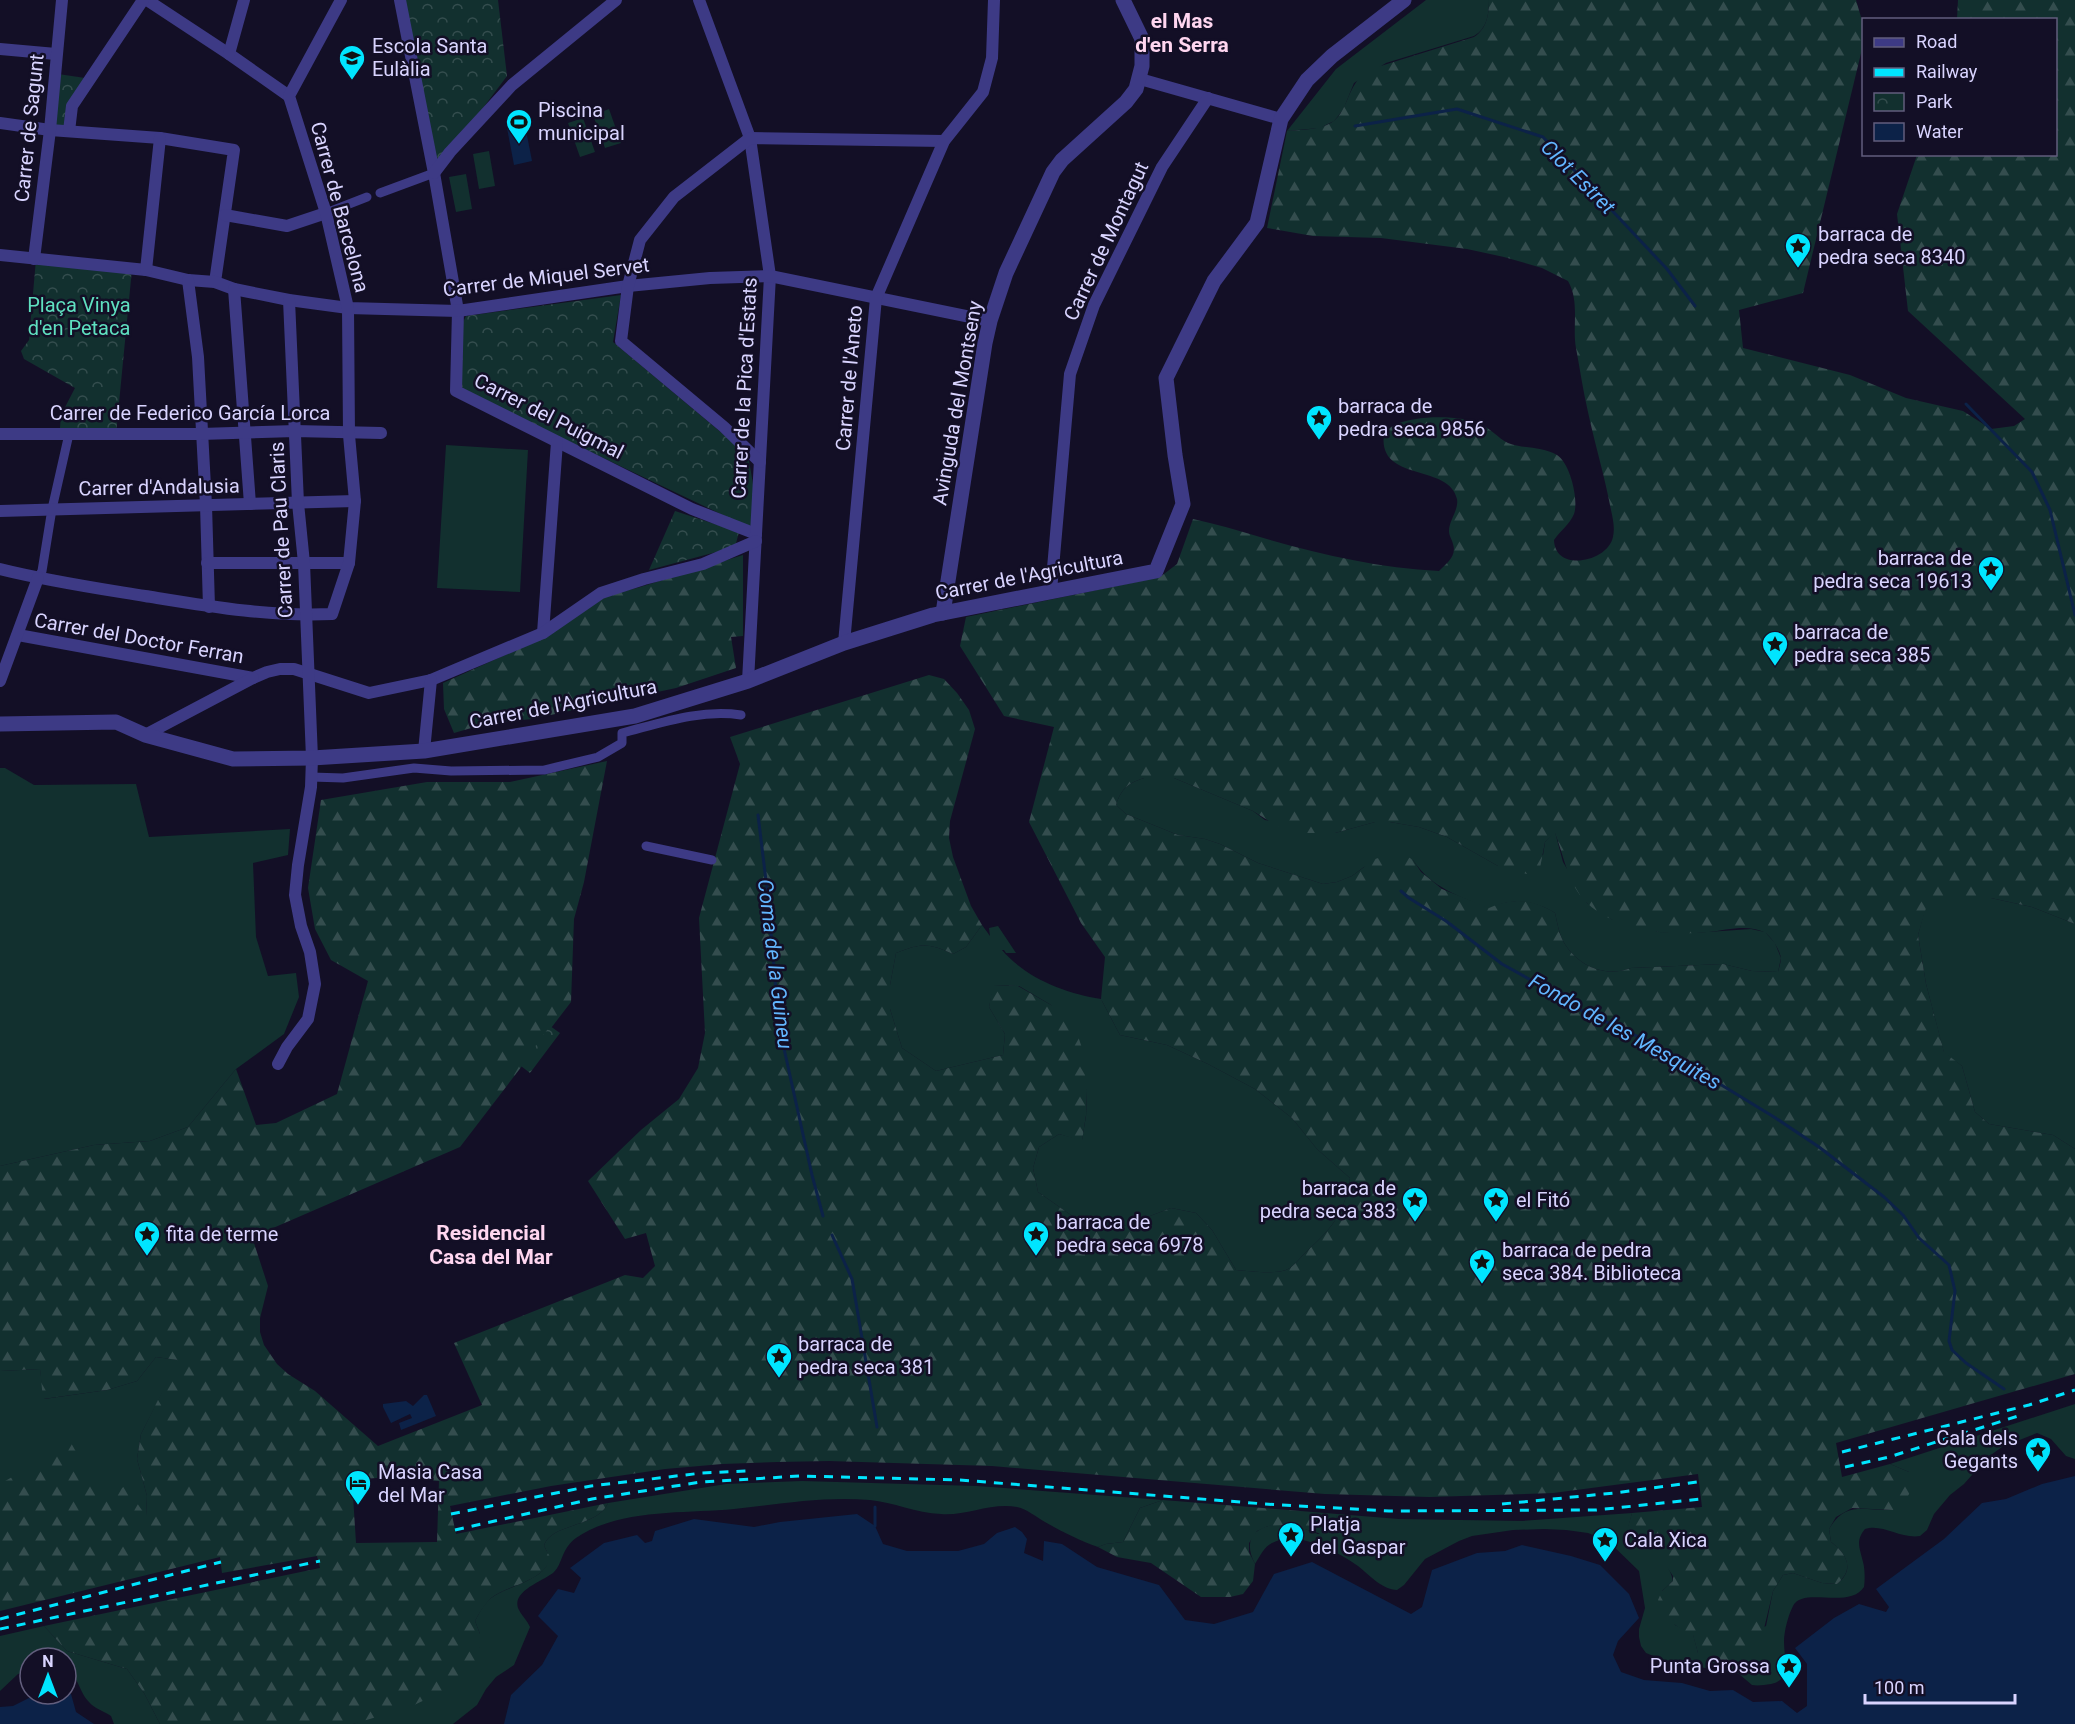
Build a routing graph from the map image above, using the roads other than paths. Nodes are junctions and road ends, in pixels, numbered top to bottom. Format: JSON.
{"nodes":[{"id":1,"x":62,"y":0,"type":"edge"},
{"id":2,"x":145,"y":0,"type":"edge"},
{"id":3,"x":244,"y":0,"type":"edge"},
{"id":4,"x":341,"y":0,"type":"edge"},
{"id":5,"x":400,"y":0,"type":"edge"},
{"id":6,"x":616,"y":0,"type":"edge"},
{"id":7,"x":699,"y":0,"type":"edge"},
{"id":8,"x":994,"y":0,"type":"edge"},
{"id":9,"x":1123,"y":0,"type":"edge"},
{"id":10,"x":1404,"y":0,"type":"edge"},
{"id":11,"x":0,"y":49,"type":"edge"},
{"id":12,"x":56,"y":54,"type":"junction"},
{"id":13,"x":229,"y":54,"type":"junction"},
{"id":14,"x":1140,"y":78,"type":"junction"},
{"id":15,"x":289,"y":96,"type":"junction"},
{"id":16,"x":1208,"y":98,"type":"junction"},
{"id":17,"x":1281,"y":119,"type":"junction"},
{"id":18,"x":0,"y":123,"type":"edge"},
{"id":19,"x":50,"y":130,"type":"junction"},
{"id":20,"x":69,"y":131,"type":"junction"},
{"id":21,"x":160,"y":138,"type":"junction"},
{"id":22,"x":750,"y":138,"type":"junction"},
{"id":23,"x":944,"y":141,"type":"junction"},
{"id":24,"x":434,"y":173,"type":"junction"},
{"id":25,"x":380,"y":193,"type":"dead end"},
{"id":26,"x":367,"y":197,"type":"dead end"},
{"id":27,"x":326,"y":213,"type":"junction"},
{"id":28,"x":225,"y":215,"type":"junction"},
{"id":29,"x":0,"y":255,"type":"edge"},
{"id":30,"x":34,"y":259,"type":"junction"},
{"id":31,"x":146,"y":270,"type":"junction"},
{"id":32,"x":770,"y":276,"type":"junction"},
{"id":33,"x":188,"y":280,"type":"junction"},
{"id":34,"x":215,"y":282,"type":"junction"},
{"id":35,"x":628,"y":286,"type":"junction"},
{"id":36,"x":234,"y":289,"type":"junction"},
{"id":37,"x":876,"y":298,"type":"junction"},
{"id":38,"x":289,"y":300,"type":"junction"},
{"id":39,"x":348,"y":308,"type":"junction"},
{"id":40,"x":458,"y":311,"type":"junction"},
{"id":41,"x":990,"y":321,"type":"junction"},
{"id":42,"x":295,"y":431,"type":"junction"},
{"id":43,"x":244,"y":432,"type":"junction"},
{"id":44,"x":349,"y":432,"type":"junction"},
{"id":45,"x":381,"y":433,"type":"dead end"},
{"id":46,"x":0,"y":434,"type":"edge"},
{"id":47,"x":69,"y":434,"type":"junction"},
{"id":48,"x":201,"y":434,"type":"junction"},
{"id":49,"x":556,"y":442,"type":"junction"},
{"id":50,"x":760,"y":462,"type":"junction"},
{"id":51,"x":355,"y":501,"type":"junction"},
{"id":52,"x":298,"y":503,"type":"junction"},
{"id":53,"x":250,"y":504,"type":"junction"},
{"id":54,"x":206,"y":505,"type":"junction"},
{"id":55,"x":52,"y":509,"type":"junction"},
{"id":56,"x":0,"y":511,"type":"edge"},
{"id":57,"x":756,"y":538,"type":"junction"},
{"id":58,"x":349,"y":562,"type":"junction"},
{"id":59,"x":207,"y":563,"type":"junction"},
{"id":60,"x":304,"y":563,"type":"junction"},
{"id":61,"x":0,"y":569,"type":"edge"},
{"id":62,"x":38,"y":578,"type":"junction"},
{"id":63,"x":1051,"y":591,"type":"junction"},
{"id":64,"x":209,"y":607,"type":"junction"},
{"id":65,"x":943,"y":613,"type":"junction"},
{"id":66,"x":305,"y":616,"type":"junction"},
{"id":67,"x":543,"y":633,"type":"junction"},
{"id":68,"x":18,"y":635,"type":"junction"},
{"id":69,"x":844,"y":643,"type":"junction"},
{"id":70,"x":307,"y":672,"type":"junction"},
{"id":71,"x":253,"y":678,"type":"junction"},
{"id":72,"x":431,"y":680,"type":"junction"},
{"id":73,"x":0,"y":681,"type":"edge"},
{"id":74,"x":748,"y":681,"type":"junction"},
{"id":75,"x":741,"y":715,"type":"dead end"},
{"id":76,"x":0,"y":724,"type":"edge"},
{"id":77,"x":145,"y":735,"type":"junction"},
{"id":78,"x":424,"y":751,"type":"junction"},
{"id":79,"x":312,"y":758,"type":"junction"},
{"id":80,"x":311,"y":777,"type":"junction"},
{"id":81,"x":646,"y":846,"type":"dead end"},
{"id":82,"x":712,"y":860,"type":"dead end"},
{"id":83,"x":278,"y":1064,"type":"dead end"}],
"edges":[{"from":1,"to":12,"type":"street","name":"Carrer de Sagunt"},
{"from":2,"to":13,"type":"street"},
{"from":2,"to":20,"type":"street"},
{"from":3,"to":13,"type":"street"},
{"from":4,"to":15,"type":"street"},
{"from":5,"to":24,"type":"street","name":"Carrer del Puigmal"},
{"from":6,"to":24,"type":"street"},
{"from":7,"to":22,"type":"street","name":"Carrer de la Pica d'Estats"},
{"from":8,"to":23,"type":"street","name":"Carrer de l'Aneto"},
{"from":9,"to":14,"type":"street","name":"Avinguda del Montseny"},
{"from":10,"to":17,"type":"street"},
{"from":11,"to":12,"type":"street"},
{"from":12,"to":19,"type":"street","name":"Carrer de Sagunt"},
{"from":13,"to":15,"type":"street"},
{"from":14,"to":16,"type":"street"},
{"from":14,"to":41,"type":"street","name":"Avinguda del Montseny"},
{"from":15,"to":27,"type":"street","name":"Carrer de Barcelona"},
{"from":16,"to":17,"type":"street"},
{"from":16,"to":63,"type":"street","name":"Carrer de Montagut"},
{"from":17,"to":63,"type":"street","name":"Carrer de l'Agricultura"},
{"from":18,"to":19,"type":"street"},
{"from":19,"to":20,"type":"street"},
{"from":19,"to":30,"type":"street","name":"Carrer de Sagunt"},
{"from":20,"to":21,"type":"street"},
{"from":21,"to":28,"type":"street"},
{"from":21,"to":31,"type":"street"},
{"from":22,"to":23,"type":"street"},
{"from":22,"to":32,"type":"street","name":"Carrer de la Pica d'Estats"},
{"from":22,"to":35,"type":"street"},
{"from":23,"to":37,"type":"street","name":"Carrer de l'Aneto"},
{"from":24,"to":25,"type":"street"},
{"from":24,"to":40,"type":"street","name":"Carrer del Puigmal"},
{"from":26,"to":27,"type":"street"},
{"from":27,"to":28,"type":"street"},
{"from":27,"to":39,"type":"street","name":"Carrer de Barcelona"},
{"from":28,"to":34,"type":"street"},
{"from":29,"to":30,"type":"street","name":"Carrer de Miquel Servet"},
{"from":30,"to":31,"type":"street","name":"Carrer de Miquel Servet"},
{"from":31,"to":33,"type":"street","name":"Carrer de Miquel Servet"},
{"from":32,"to":35,"type":"street","name":"Carrer de Miquel Servet"},
{"from":32,"to":37,"type":"street","name":"Carrer de Miquel Servet"},
{"from":32,"to":50,"type":"street","name":"Carrer de la Pica d'Estats"},
{"from":33,"to":34,"type":"street","name":"Carrer de Miquel Servet"},
{"from":33,"to":48,"type":"street"},
{"from":34,"to":36,"type":"street","name":"Carrer de Miquel Servet"},
{"from":35,"to":40,"type":"street","name":"Carrer de Miquel Servet"},
{"from":35,"to":50,"type":"street"},
{"from":36,"to":38,"type":"street","name":"Carrer de Miquel Servet"},
{"from":36,"to":43,"type":"street"},
{"from":37,"to":41,"type":"street","name":"Carrer de Miquel Servet"},
{"from":37,"to":69,"type":"street","name":"Carrer de l'Aneto"},
{"from":38,"to":39,"type":"street","name":"Carrer de Miquel Servet"},
{"from":38,"to":42,"type":"street","name":"Carrer de Pau Claris"},
{"from":39,"to":40,"type":"street","name":"Carrer de Miquel Servet"},
{"from":39,"to":44,"type":"street","name":"Carrer de Barcelona"},
{"from":40,"to":49,"type":"street","name":"Carrer del Puigmal"},
{"from":41,"to":65,"type":"street","name":"Avinguda del Montseny"},
{"from":42,"to":43,"type":"street","name":"Carrer de Federico García Lorca"},
{"from":42,"to":44,"type":"street","name":"Carrer de Federico García Lorca"},
{"from":42,"to":52,"type":"street","name":"Carrer de Pau Claris"},
{"from":43,"to":48,"type":"street","name":"Carrer de Federico García Lorca"},
{"from":43,"to":53,"type":"street"},
{"from":44,"to":45,"type":"street","name":"Carrer de Federico García Lorca"},
{"from":44,"to":51,"type":"street","name":"Carrer de Barcelona"},
{"from":46,"to":47,"type":"street","name":"Carrer de Federico García Lorca"},
{"from":47,"to":48,"type":"street","name":"Carrer de Federico García Lorca"},
{"from":47,"to":55,"type":"street"},
{"from":48,"to":54,"type":"street"},
{"from":49,"to":57,"type":"street","name":"Carrer del Puigmal"},
{"from":49,"to":67,"type":"street"},
{"from":50,"to":57,"type":"street","name":"Carrer de la Pica d'Estats"},
{"from":51,"to":52,"type":"street","name":"Carrer d'Andalusia"},
{"from":51,"to":58,"type":"street","name":"Carrer de Barcelona"},
{"from":52,"to":53,"type":"street","name":"Carrer d'Andalusia"},
{"from":52,"to":60,"type":"street","name":"Carrer de Pau Claris"},
{"from":53,"to":54,"type":"street","name":"Carrer d'Andalusia"},
{"from":54,"to":55,"type":"street","name":"Carrer d'Andalusia"},
{"from":54,"to":59,"type":"street"},
{"from":55,"to":56,"type":"street","name":"Carrer d'Andalusia"},
{"from":55,"to":62,"type":"street"},
{"from":57,"to":67,"type":"street","name":"Carrer del Doctor Ferran"},
{"from":57,"to":74,"type":"street","name":"Carrer de la Pica d'Estats"},
{"from":58,"to":60,"type":"street"},
{"from":58,"to":66,"type":"street","name":"Carrer de Barcelona"},
{"from":59,"to":60,"type":"street"},
{"from":59,"to":64,"type":"street"},
{"from":60,"to":66,"type":"street","name":"Carrer de Pau Claris"},
{"from":61,"to":62,"type":"street"},
{"from":62,"to":64,"type":"street"},
{"from":62,"to":68,"type":"street"},
{"from":63,"to":65,"type":"street","name":"Carrer de l'Agricultura"},
{"from":64,"to":66,"type":"street"},
{"from":65,"to":69,"type":"street","name":"Carrer de l'Agricultura"},
{"from":66,"to":70,"type":"street","name":"Carrer de Pau Claris"},
{"from":67,"to":72,"type":"street","name":"Carrer del Doctor Ferran"},
{"from":68,"to":71,"type":"street","name":"Carrer del Doctor Ferran"},
{"from":68,"to":73,"type":"street"},
{"from":69,"to":74,"type":"street","name":"Carrer de l'Agricultura"},
{"from":70,"to":71,"type":"street","name":"Carrer del Doctor Ferran"},
{"from":70,"to":72,"type":"street","name":"Carrer del Doctor Ferran"},
{"from":70,"to":79,"type":"street","name":"Carrer de Pau Claris"},
{"from":71,"to":77,"type":"street"},
{"from":72,"to":78,"type":"street"},
{"from":74,"to":78,"type":"street","name":"Carrer de l'Agricultura"},
{"from":75,"to":80,"type":"street"},
{"from":76,"to":77,"type":"street","name":"Carrer de l'Agricultura"},
{"from":77,"to":79,"type":"street","name":"Carrer de l'Agricultura"},
{"from":78,"to":79,"type":"street","name":"Carrer de l'Agricultura"},
{"from":79,"to":80,"type":"street","name":"Carrer de Pau Claris"},
{"from":80,"to":83,"type":"street","name":"Carrer de Pau Claris"},
{"from":81,"to":82,"type":"street"}]}
